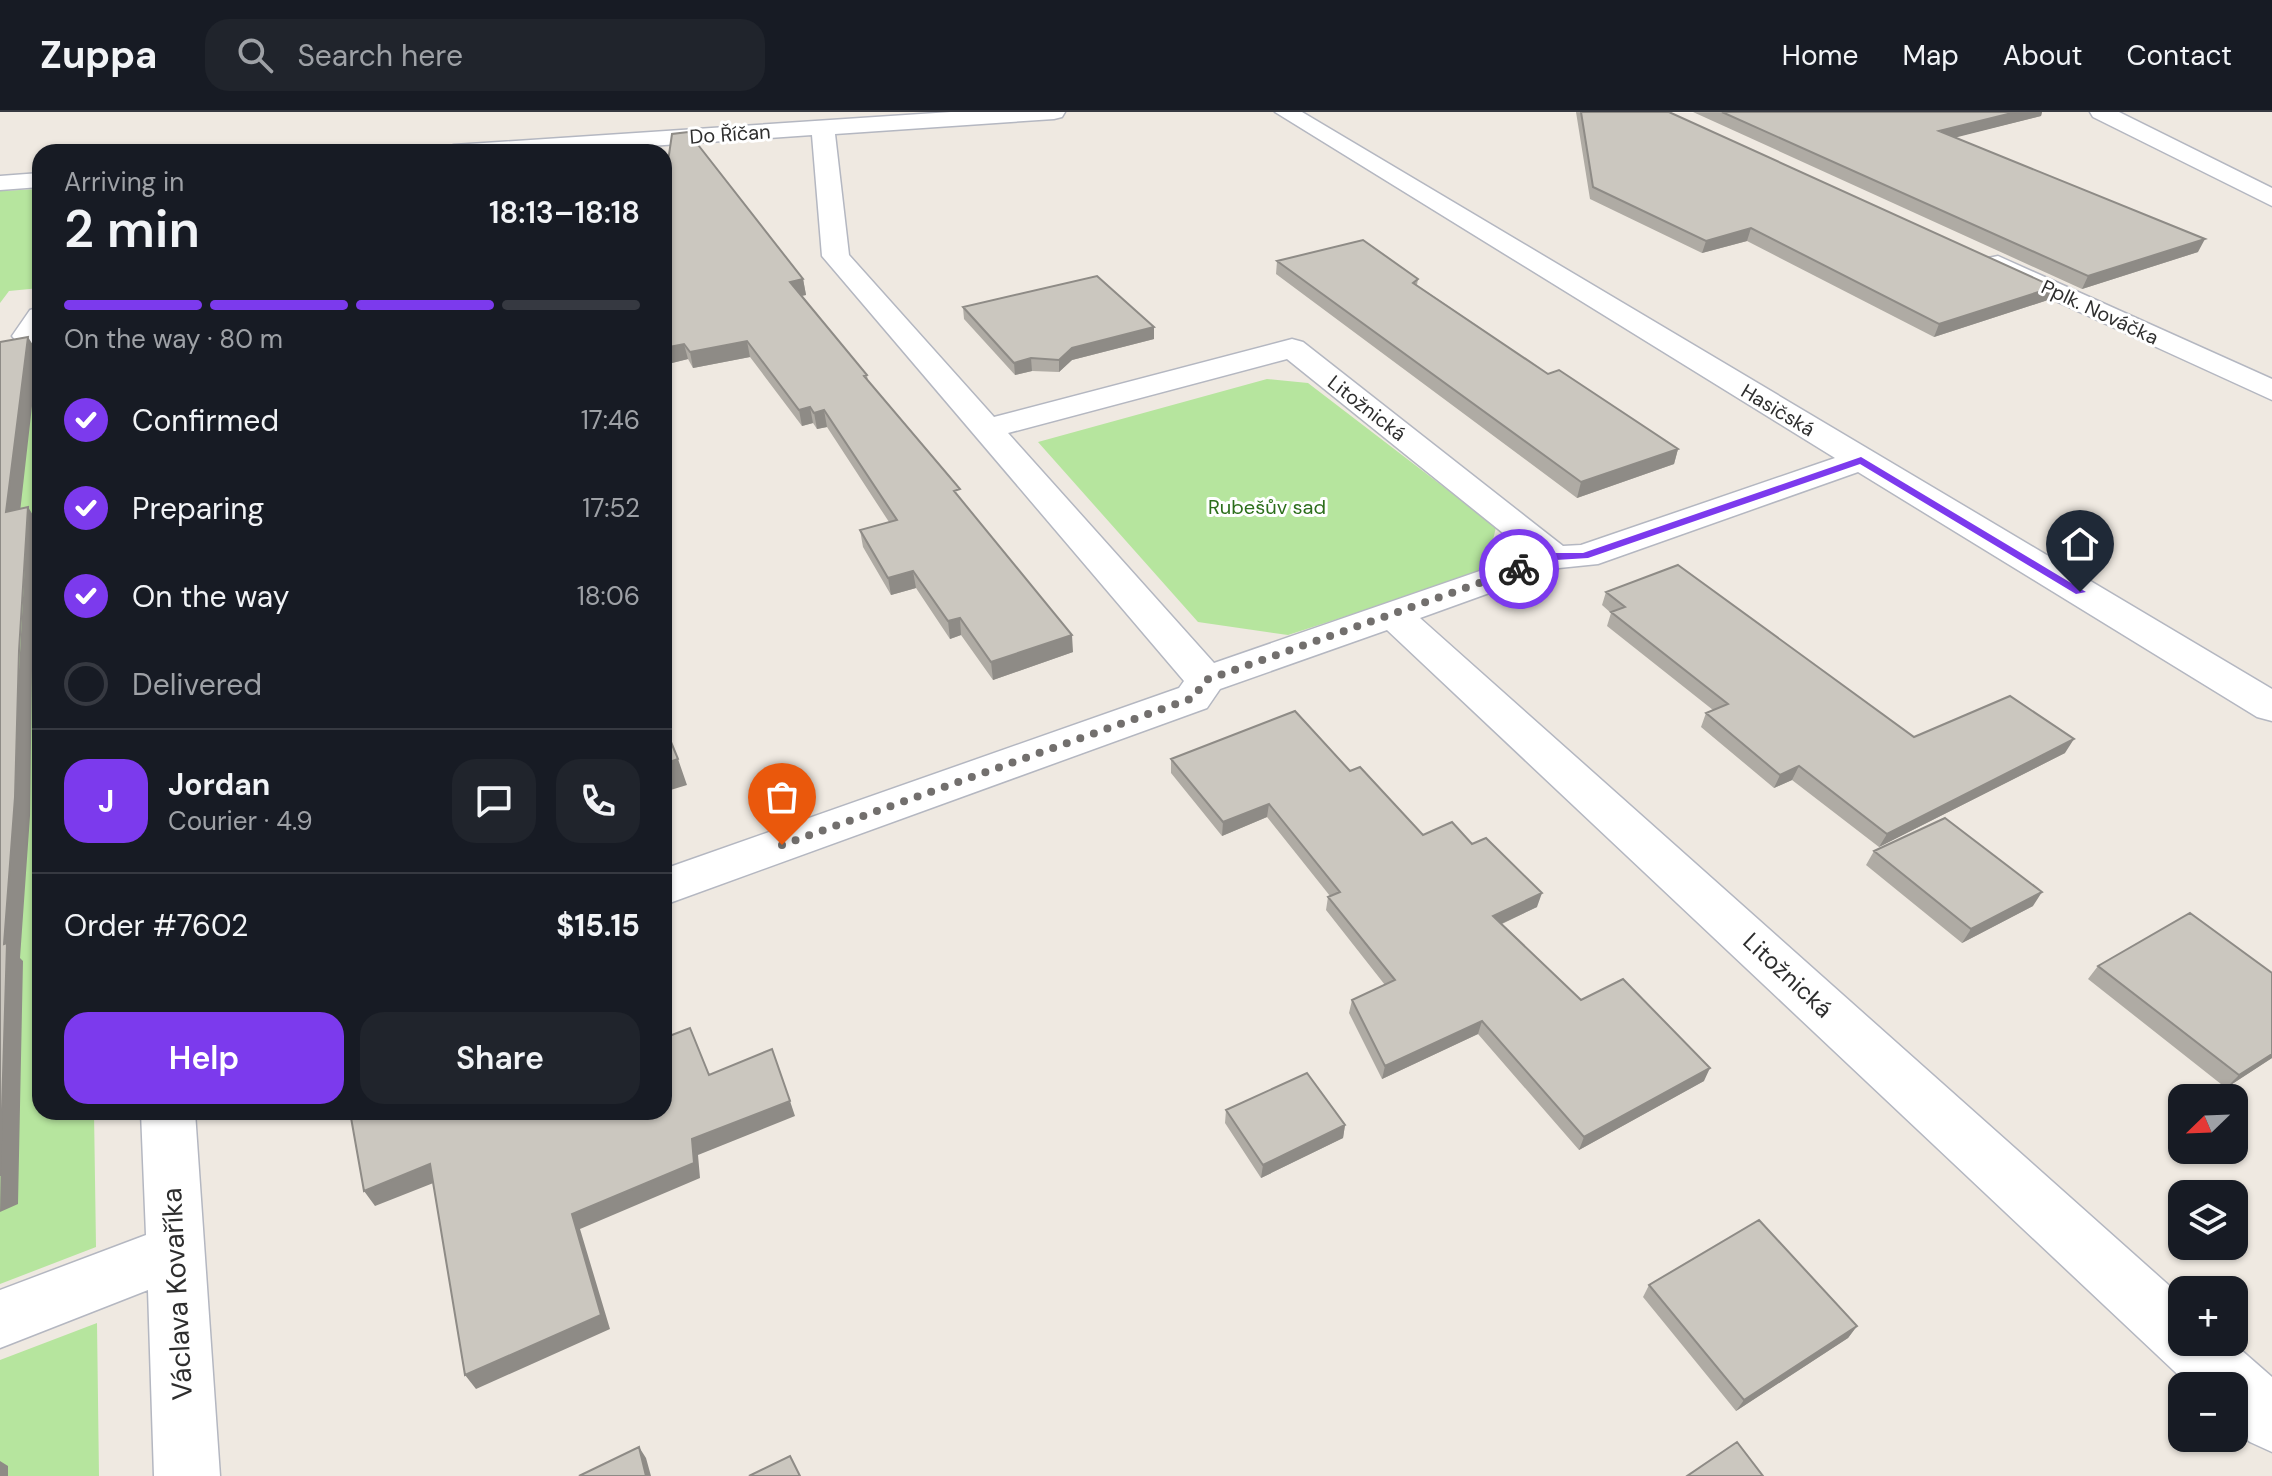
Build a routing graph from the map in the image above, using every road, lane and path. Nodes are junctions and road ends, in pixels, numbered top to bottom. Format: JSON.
{"nodes":[{"id":1,"x":1054,"y":112,"type":"edge"},
{"id":2,"x":1286,"y":112,"type":"edge"},
{"id":3,"x":2101,"y":112,"type":"edge"},
{"id":4,"x":823,"y":128,"type":"junction"},
{"id":5,"x":577,"y":144,"type":"edge"},
{"id":6,"x":32,"y":181,"type":"edge"},
{"id":7,"x":0,"y":183,"type":"edge"},
{"id":8,"x":2272,"y":198,"type":"edge"},
{"id":9,"x":1969,"y":251,"type":"edge"},
{"id":10,"x":2272,"y":391,"type":"edge"},
{"id":11,"x":987,"y":429,"type":"junction"},
{"id":12,"x":1861,"y":460,"type":"junction"},
{"id":13,"x":1555,"y":557,"type":"junction"},
{"id":14,"x":1393,"y":614,"type":"junction"},
{"id":15,"x":1206,"y":680,"type":"junction"},
{"id":16,"x":2272,"y":707,"type":"edge"},
{"id":17,"x":672,"y":884,"type":"edge"},
{"id":18,"x":168,"y":1120,"type":"edge"},
{"id":19,"x":174,"y":1252,"type":"junction"},
{"id":20,"x":0,"y":1319,"type":"edge"},
{"id":21,"x":2168,"y":1324,"type":"edge"},
{"id":22,"x":2202,"y":1356,"type":"edge"},
{"id":23,"x":2272,"y":1420,"type":"edge"},
{"id":24,"x":187,"y":1476,"type":"edge"}],
"edges":[{"from":1,"to":4,"type":"street","name":"Do Říčan"},
{"from":2,"to":12,"type":"street","name":"Hasičská"},
{"from":3,"to":8,"type":"street"},
{"from":4,"to":5,"type":"street","name":"Do Říčan"},
{"from":4,"to":11,"type":"street"},
{"from":6,"to":7,"type":"street"},
{"from":9,"to":10,"type":"street","name":"Pplk. Nováčka"},
{"from":11,"to":13,"type":"street","name":"Litožnická"},
{"from":11,"to":15,"type":"street"},
{"from":12,"to":13,"type":"street"},
{"from":12,"to":16,"type":"street","name":"Hasičská"},
{"from":13,"to":14,"type":"street"},
{"from":14,"to":15,"type":"street"},
{"from":14,"to":21,"type":"street","name":"Litožnická"},
{"from":15,"to":17,"type":"street"},
{"from":18,"to":19,"type":"street","name":"Václava Kovaříka"},
{"from":19,"to":20,"type":"street"},
{"from":19,"to":24,"type":"street","name":"Václava Kovaříka"},
{"from":22,"to":23,"type":"street"}]}
